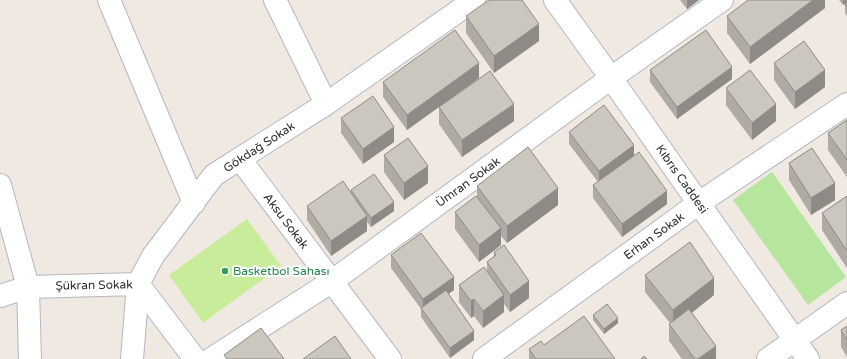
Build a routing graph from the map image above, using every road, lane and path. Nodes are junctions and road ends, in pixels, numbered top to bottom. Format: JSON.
{"nodes":[{"id":1,"x":108,"y":0,"type":"edge"},
{"id":2,"x":274,"y":0,"type":"edge"},
{"id":3,"x":474,"y":0,"type":"edge"},
{"id":4,"x":554,"y":0,"type":"edge"},
{"id":5,"x":722,"y":0,"type":"edge"},
{"id":6,"x":611,"y":78,"type":"junction"},
{"id":7,"x":326,"y":104,"type":"junction"},
{"id":8,"x":847,"y":104,"type":"edge"},
{"id":9,"x":240,"y":159,"type":"junction"},
{"id":10,"x":0,"y":185,"type":"edge"},
{"id":11,"x":194,"y":202,"type":"junction"},
{"id":12,"x":699,"y":203,"type":"junction"},
{"id":13,"x":331,"y":282,"type":"junction"},
{"id":14,"x":138,"y":284,"type":"junction"},
{"id":15,"x":28,"y":287,"type":"junction"},
{"id":16,"x":0,"y":296,"type":"edge"},
{"id":17,"x":847,"y":303,"type":"edge"},
{"id":18,"x":796,"y":340,"type":"junction"},
{"id":19,"x":30,"y":359,"type":"edge"},
{"id":20,"x":132,"y":359,"type":"edge"},
{"id":21,"x":195,"y":359,"type":"edge"},
{"id":22,"x":210,"y":359,"type":"edge"},
{"id":23,"x":390,"y":359,"type":"edge"},
{"id":24,"x":484,"y":359,"type":"edge"},
{"id":25,"x":768,"y":359,"type":"edge"},
{"id":26,"x":808,"y":359,"type":"edge"}],
"edges":[{"from":1,"to":11,"type":"street"},
{"from":2,"to":7,"type":"street"},
{"from":3,"to":7,"type":"street","name":"Gökdağ Sokak"},
{"from":4,"to":6,"type":"street","name":"Kıbrıs Caddesi"},
{"from":5,"to":6,"type":"street","name":"Ümran Sokak"},
{"from":6,"to":12,"type":"street","name":"Kıbrıs Caddesi"},
{"from":6,"to":13,"type":"street","name":"Ümran Sokak"},
{"from":7,"to":9,"type":"street","name":"Gökdağ Sokak"},
{"from":8,"to":12,"type":"street","name":"Erhan Sokak"},
{"from":9,"to":11,"type":"street","name":"Gökdağ Sokak"},
{"from":9,"to":13,"type":"street","name":"Aksu Sokak"},
{"from":10,"to":15,"type":"street"},
{"from":11,"to":14,"type":"street","name":"Gökdağ Sokak"},
{"from":12,"to":18,"type":"street","name":"Kıbrıs Caddesi"},
{"from":12,"to":24,"type":"street","name":"Erhan Sokak"},
{"from":13,"to":22,"type":"street","name":"Ümran Sokak"},
{"from":13,"to":23,"type":"street","name":"Aksu Sokak"},
{"from":14,"to":15,"type":"street","name":"Şükran Sokak"},
{"from":14,"to":20,"type":"street","name":"Gökdağ Sokak"},
{"from":14,"to":21,"type":"street","name":"Şükran Sokak"},
{"from":15,"to":16,"type":"street","name":"Şükran Sokak"},
{"from":15,"to":19,"type":"street"},
{"from":17,"to":18,"type":"street"},
{"from":18,"to":25,"type":"street"},
{"from":18,"to":26,"type":"street","name":"Kıbrıs Caddesi"}]}
